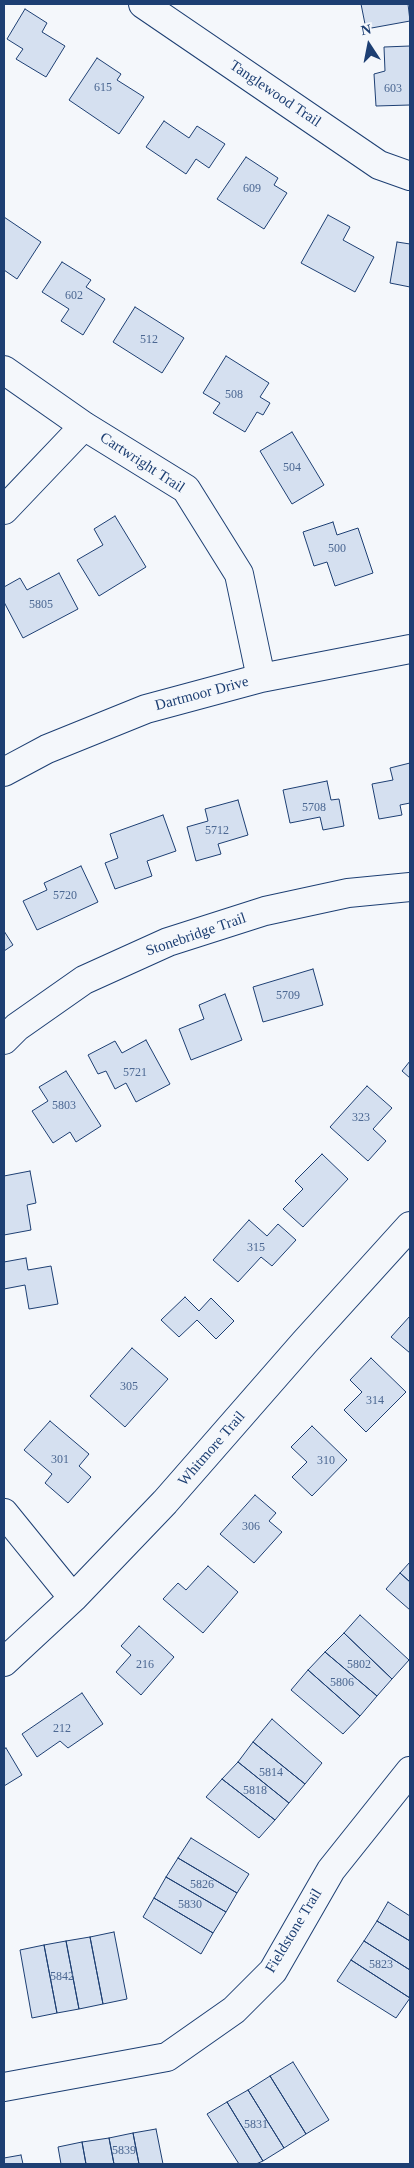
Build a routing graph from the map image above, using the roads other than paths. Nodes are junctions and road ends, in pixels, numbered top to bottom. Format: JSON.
{"nodes":[{"id":1,"x":143,"y":4,"type":"edge"},
{"id":2,"x":410,"y":176,"type":"edge"},
{"id":3,"x":4,"y":370,"type":"edge"},
{"id":4,"x":84,"y":426,"type":"junction"},
{"id":5,"x":4,"y":510,"type":"edge"},
{"id":6,"x":410,"y":649,"type":"edge"},
{"id":7,"x":262,"y":678,"type":"junction"},
{"id":8,"x":4,"y":772,"type":"edge"},
{"id":9,"x":410,"y":887,"type":"edge"},
{"id":10,"x":4,"y":1040,"type":"edge"},
{"id":11,"x":410,"y":1226,"type":"edge"},
{"id":12,"x":4,"y":1512,"type":"edge"},
{"id":13,"x":73,"y":1598,"type":"junction"},
{"id":14,"x":4,"y":1662,"type":"edge"},
{"id":15,"x":410,"y":1771,"type":"edge"},
{"id":16,"x":4,"y":2087,"type":"edge"}],
"edges":[{"from":1,"to":2,"type":"street","name":"Tanglewood Trail"},
{"from":3,"to":4,"type":"street","name":"Cartwright Trail"},
{"from":4,"to":5,"type":"street"},
{"from":4,"to":7,"type":"street","name":"Cartwright Trail"},
{"from":6,"to":7,"type":"street","name":"Dartmoor Drive"},
{"from":7,"to":8,"type":"street","name":"Dartmoor Drive"},
{"from":9,"to":10,"type":"street","name":"Stonebridge Trail"},
{"from":11,"to":13,"type":"street","name":"Whitmore Trail"},
{"from":12,"to":13,"type":"street"},
{"from":13,"to":14,"type":"street","name":"Whitmore Trail"},
{"from":15,"to":16,"type":"street","name":"Fieldstone Trail"}]}
